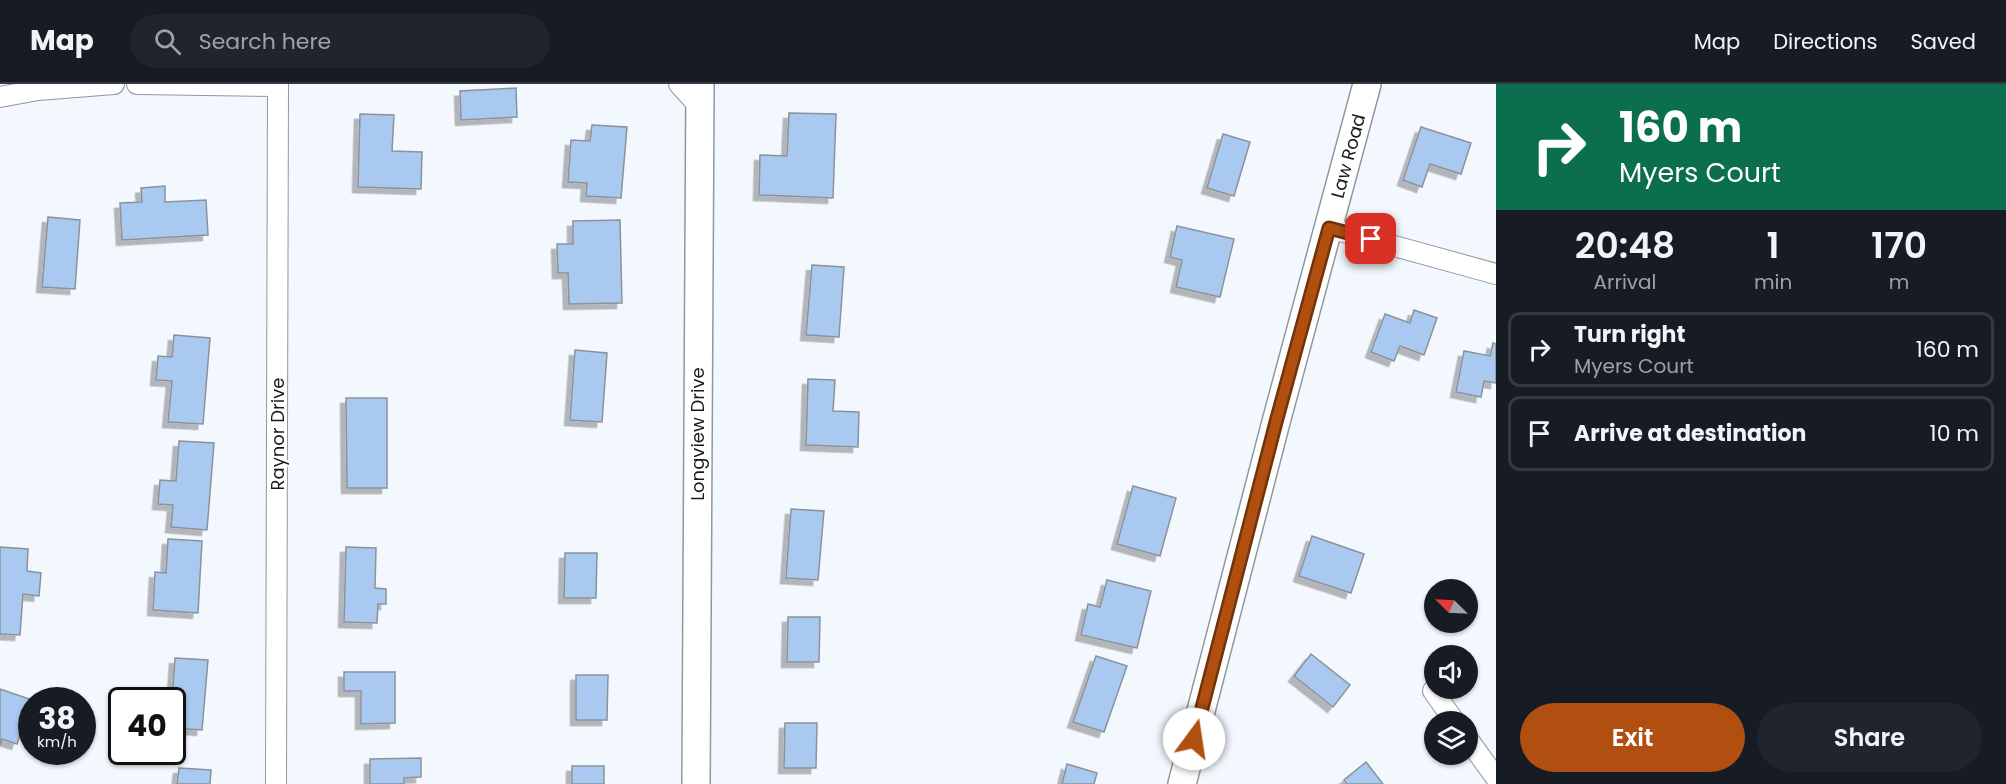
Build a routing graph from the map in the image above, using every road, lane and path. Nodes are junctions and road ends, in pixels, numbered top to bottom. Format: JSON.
{"nodes":[{"id":1,"x":114,"y":84,"type":"edge"},
{"id":2,"x":137,"y":84,"type":"edge"},
{"id":3,"x":679,"y":84,"type":"edge"},
{"id":4,"x":1367,"y":84,"type":"edge"},
{"id":5,"x":278,"y":85,"type":"edge"},
{"id":6,"x":699,"y":95,"type":"edge"},
{"id":7,"x":0,"y":97,"type":"edge"},
{"id":8,"x":1329,"y":228,"type":"junction"},
{"id":9,"x":1496,"y":274,"type":"edge"},
{"id":10,"x":1478,"y":753,"type":"edge"},
{"id":11,"x":1496,"y":778,"type":"edge"},
{"id":12,"x":276,"y":784,"type":"edge"},
{"id":13,"x":696,"y":784,"type":"edge"},
{"id":14,"x":1182,"y":784,"type":"edge"}],
"edges":[{"from":1,"to":7,"type":"street"},
{"from":2,"to":5,"type":"street"},
{"from":3,"to":6,"type":"street"},
{"from":4,"to":8,"type":"street","name":"Law Road"},
{"from":5,"to":12,"type":"street","name":"Raynor Drive"},
{"from":6,"to":13,"type":"street","name":"Longview Drive"},
{"from":8,"to":9,"type":"street"},
{"from":8,"to":14,"type":"street","name":"Law Road"},
{"from":10,"to":11,"type":"street"}]}
